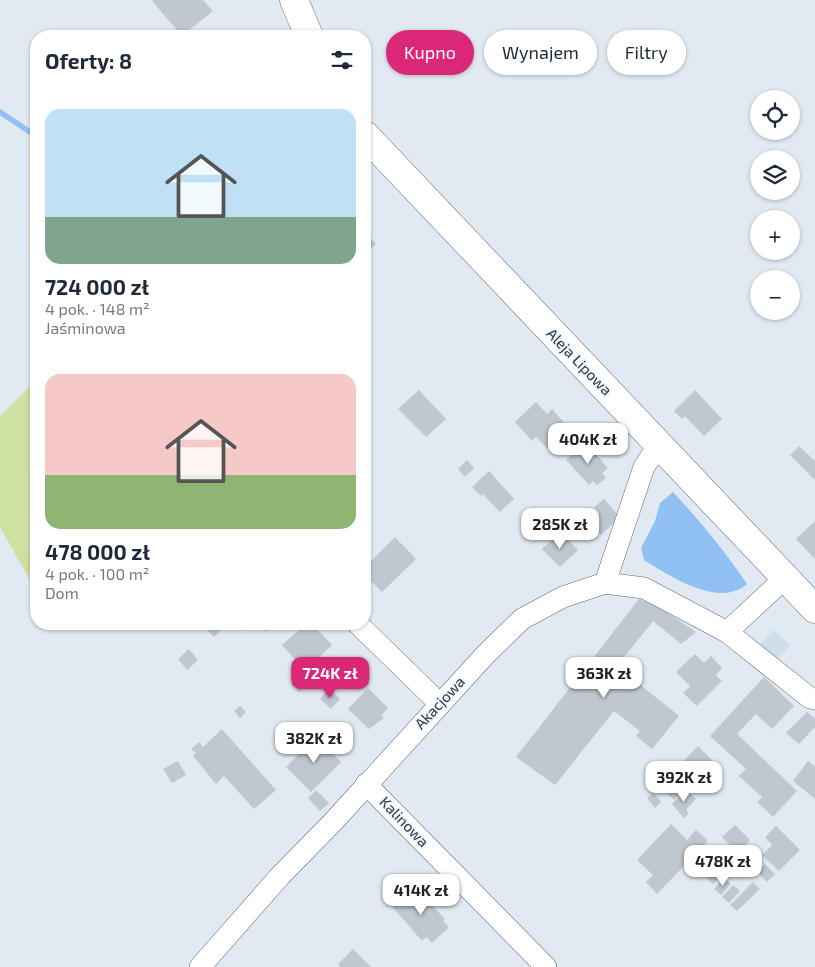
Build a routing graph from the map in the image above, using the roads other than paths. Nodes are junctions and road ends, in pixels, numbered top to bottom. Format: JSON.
{"nodes":[{"id":1,"x":294,"y":0,"type":"edge"},
{"id":2,"x":306,"y":30,"type":"edge"},
{"id":3,"x":371,"y":141,"type":"edge"},
{"id":4,"x":658,"y":446,"type":"junction"},
{"id":5,"x":786,"y":578,"type":"junction"},
{"id":6,"x":605,"y":583,"type":"junction"},
{"id":7,"x":815,"y":609,"type":"edge"},
{"id":8,"x":364,"y":630,"type":"edge"},
{"id":9,"x":727,"y":632,"type":"junction"},
{"id":10,"x":815,"y":699,"type":"edge"},
{"id":11,"x":440,"y":704,"type":"junction"},
{"id":12,"x":366,"y":784,"type":"junction"},
{"id":13,"x":200,"y":967,"type":"edge"},
{"id":14,"x":546,"y":967,"type":"edge"}],
"edges":[{"from":1,"to":2,"type":"street"},
{"from":3,"to":4,"type":"street","name":"Aleja Lipowa"},
{"from":4,"to":5,"type":"street","name":"Aleja Lipowa"},
{"from":4,"to":6,"type":"street"},
{"from":5,"to":7,"type":"street","name":"Aleja Lipowa"},
{"from":5,"to":9,"type":"street"},
{"from":6,"to":9,"type":"street"},
{"from":6,"to":11,"type":"street","name":"Akacjowa"},
{"from":8,"to":11,"type":"street"},
{"from":9,"to":10,"type":"street"},
{"from":11,"to":12,"type":"street","name":"Akacjowa"},
{"from":12,"to":13,"type":"street","name":"Akacjowa"},
{"from":12,"to":14,"type":"street","name":"Kalinowa"}]}
